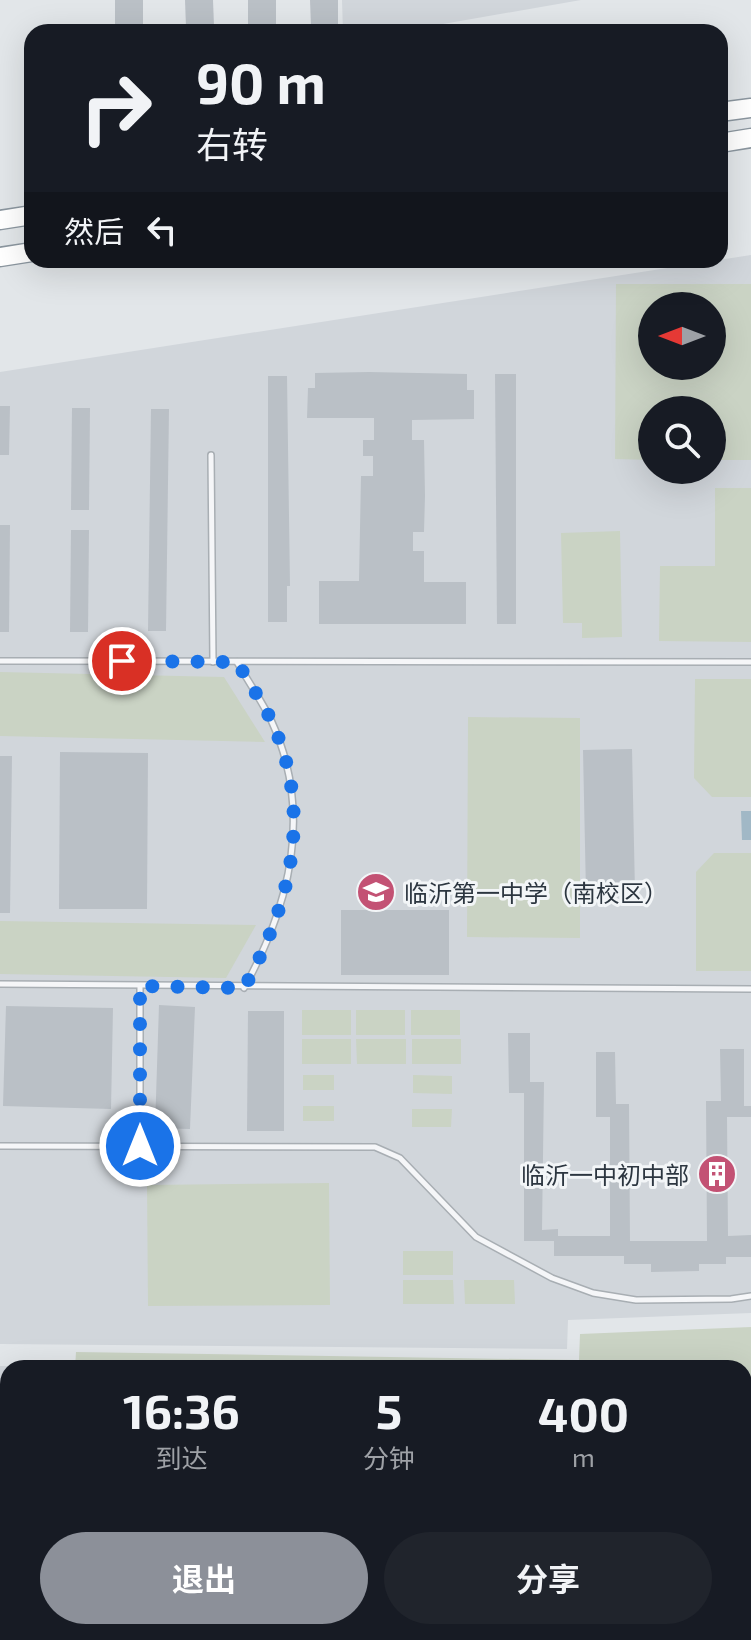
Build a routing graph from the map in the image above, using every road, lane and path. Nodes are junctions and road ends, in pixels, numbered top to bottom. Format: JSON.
{"nodes":[{"id":1,"x":751,"y":108,"type":"edge"},
{"id":2,"x":728,"y":111,"type":"edge"},
{"id":3,"x":751,"y":138,"type":"edge"},
{"id":4,"x":728,"y":142,"type":"edge"},
{"id":5,"x":24,"y":216,"type":"edge"},
{"id":6,"x":0,"y":220,"type":"edge"},
{"id":7,"x":24,"y":253,"type":"edge"},
{"id":8,"x":0,"y":257,"type":"edge"},
{"id":9,"x":211,"y":455,"type":"dead end"},
{"id":10,"x":0,"y":661,"type":"edge"},
{"id":11,"x":213,"y":662,"type":"junction"},
{"id":12,"x":237,"y":662,"type":"junction"},
{"id":13,"x":751,"y":662,"type":"edge"},
{"id":14,"x":0,"y":984,"type":"edge"},
{"id":15,"x":140,"y":986,"type":"junction"},
{"id":16,"x":244,"y":988,"type":"junction"},
{"id":17,"x":751,"y":989,"type":"edge"},
{"id":18,"x":0,"y":1146,"type":"edge"},
{"id":19,"x":140,"y":1146,"type":"junction"},
{"id":20,"x":751,"y":1296,"type":"edge"}],
"edges":[{"from":1,"to":2,"type":"highway"},
{"from":3,"to":4,"type":"highway"},
{"from":5,"to":6,"type":"highway"},
{"from":7,"to":8,"type":"highway"},
{"from":9,"to":11,"type":"lane"},
{"from":10,"to":11,"type":"lane"},
{"from":11,"to":12,"type":"lane"},
{"from":12,"to":13,"type":"lane"},
{"from":12,"to":16,"type":"lane"},
{"from":14,"to":15,"type":"lane"},
{"from":15,"to":16,"type":"lane"},
{"from":15,"to":19,"type":"lane"},
{"from":16,"to":17,"type":"lane"},
{"from":18,"to":19,"type":"lane"},
{"from":19,"to":20,"type":"lane"}]}
